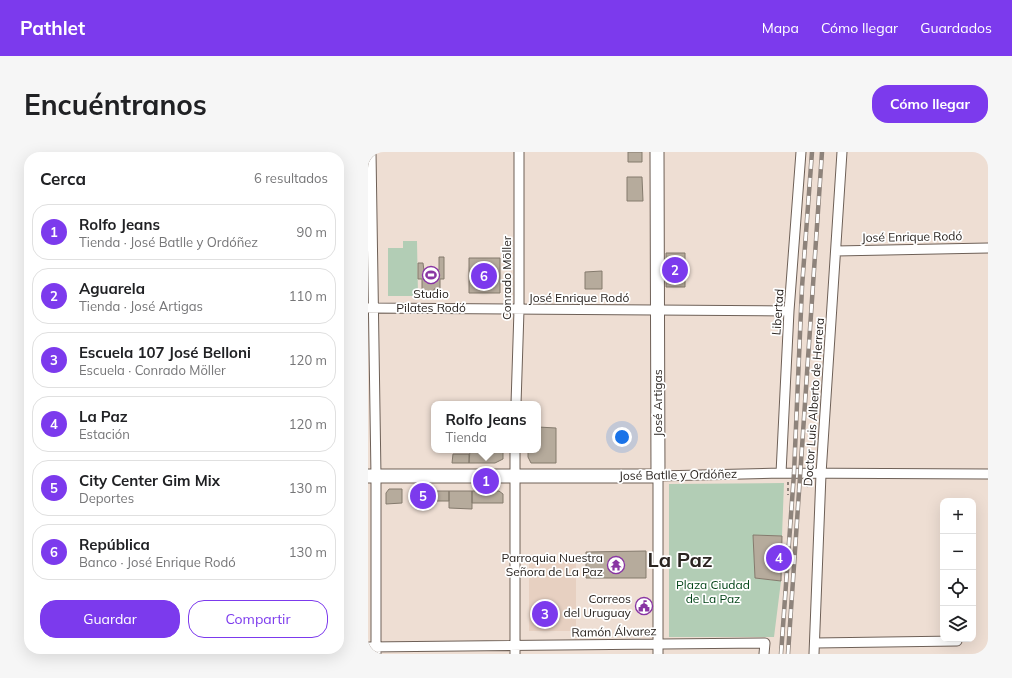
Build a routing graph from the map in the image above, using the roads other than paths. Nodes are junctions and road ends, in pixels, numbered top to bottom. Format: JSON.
{"nodes":[{"id":1,"x":371,"y":152,"type":"edge"},
{"id":2,"x":519,"y":152,"type":"edge"},
{"id":3,"x":657,"y":152,"type":"edge"},
{"id":4,"x":801,"y":152,"type":"edge"},
{"id":5,"x":842,"y":152,"type":"edge"},
{"id":6,"x":988,"y":248,"type":"edge"},
{"id":7,"x":836,"y":251,"type":"junction"},
{"id":8,"x":370,"y":308,"type":"edge"},
{"id":9,"x":519,"y":310,"type":"junction"},
{"id":10,"x":658,"y":310,"type":"junction"},
{"id":11,"x":789,"y":311,"type":"junction"},
{"id":12,"x":516,"y":401,"type":"edge"},
{"id":13,"x":515,"y":453,"type":"edge"},
{"id":14,"x":784,"y":473,"type":"junction"},
{"id":15,"x":821,"y":474,"type":"junction"},
{"id":16,"x":988,"y":474,"type":"edge"},
{"id":17,"x":372,"y":476,"type":"edge"},
{"id":18,"x":514,"y":476,"type":"junction"},
{"id":19,"x":658,"y":476,"type":"junction"},
{"id":20,"x":940,"y":641,"type":"edge"},
{"id":21,"x":658,"y":643,"type":"junction"},
{"id":22,"x":815,"y":643,"type":"junction"},
{"id":23,"x":373,"y":649,"type":"edge"},
{"id":24,"x":515,"y":650,"type":"edge"},
{"id":25,"x":658,"y":654,"type":"edge"},
{"id":26,"x":764,"y":654,"type":"edge"},
{"id":27,"x":814,"y":654,"type":"edge"}],
"edges":[{"from":1,"to":8,"type":"street"},
{"from":2,"to":9,"type":"street","name":"Conrado Möller"},
{"from":3,"to":10,"type":"street","name":"José Artigas"},
{"from":4,"to":11,"type":"street","name":"Libertad"},
{"from":5,"to":7,"type":"street","name":"Doctor Luis Alberto de Herrera"},
{"from":6,"to":7,"type":"street","name":"José Enrique Rodó"},
{"from":7,"to":15,"type":"street","name":"Doctor Luis Alberto de Herrera"},
{"from":8,"to":9,"type":"street","name":"José Enrique Rodó"},
{"from":8,"to":17,"type":"street"},
{"from":9,"to":10,"type":"street","name":"José Enrique Rodó"},
{"from":9,"to":12,"type":"street","name":"Conrado Möller"},
{"from":10,"to":11,"type":"street","name":"José Enrique Rodó"},
{"from":10,"to":19,"type":"street","name":"José Artigas"},
{"from":11,"to":14,"type":"street","name":"Libertad"},
{"from":13,"to":18,"type":"street"},
{"from":14,"to":15,"type":"street","name":"José Batlle y Ordóñez"},
{"from":14,"to":19,"type":"street","name":"José Batlle y Ordóñez"},
{"from":15,"to":16,"type":"street","name":"José Batlle y Ordóñez"},
{"from":15,"to":22,"type":"street","name":"Doctor Luis Alberto de Herrera"},
{"from":17,"to":18,"type":"street","name":"José Batlle y Ordóñez"},
{"from":17,"to":23,"type":"street"},
{"from":18,"to":19,"type":"street","name":"José Batlle y Ordóñez"},
{"from":18,"to":24,"type":"street"},
{"from":19,"to":21,"type":"street","name":"José Artigas"},
{"from":20,"to":22,"type":"street"},
{"from":21,"to":24,"type":"street","name":"Ramón Álvarez"},
{"from":21,"to":25,"type":"street","name":"José Artigas"},
{"from":21,"to":26,"type":"street","name":"Ramón Álvarez"},
{"from":22,"to":27,"type":"street","name":"Doctor Luis Alberto de Herrera"},
{"from":23,"to":24,"type":"street","name":"Ramón Álvarez"}]}
